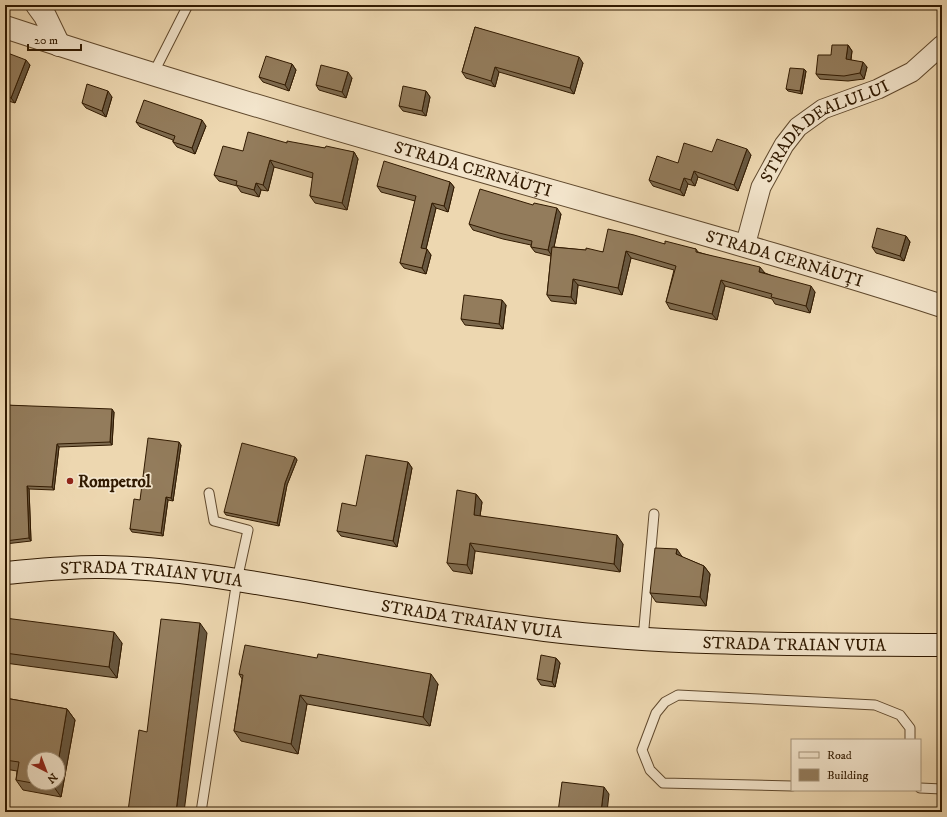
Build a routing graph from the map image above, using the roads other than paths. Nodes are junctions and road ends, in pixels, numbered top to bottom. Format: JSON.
{"nodes":[{"id":1,"x":37,"y":5,"type":"edge"},
{"id":2,"x":188,"y":5,"type":"edge"},
{"id":3,"x":5,"y":27,"type":"edge"},
{"id":4,"x":59,"y":45,"type":"junction"},
{"id":5,"x":942,"y":45,"type":"edge"},
{"id":6,"x":153,"y":74,"type":"junction"},
{"id":7,"x":745,"y":246,"type":"junction"},
{"id":8,"x":942,"y":306,"type":"edge"},
{"id":9,"x":209,"y":493,"type":"dead end"},
{"id":10,"x":654,"y":514,"type":"dead end"},
{"id":11,"x":5,"y":574,"type":"edge"},
{"id":12,"x":237,"y":580,"type":"junction"},
{"id":13,"x":643,"y":639,"type":"junction"},
{"id":14,"x":942,"y":645,"type":"edge"},
{"id":15,"x":910,"y":739,"type":"edge"},
{"id":16,"x":791,"y":786,"type":"edge"},
{"id":17,"x":921,"y":788,"type":"edge"},
{"id":18,"x":942,"y":789,"type":"edge"},
{"id":19,"x":201,"y":812,"type":"edge"}],
"edges":[{"from":1,"to":4,"type":"street"},
{"from":2,"to":6,"type":"lane"},
{"from":3,"to":4,"type":"street","name":"STRADA CERNĂUȚI"},
{"from":4,"to":6,"type":"street","name":"STRADA CERNĂUȚI"},
{"from":5,"to":7,"type":"street","name":"STRADA DEALULUI"},
{"from":6,"to":7,"type":"street","name":"STRADA CERNĂUȚI"},
{"from":7,"to":8,"type":"street","name":"STRADA CERNĂUȚI"},
{"from":9,"to":12,"type":"lane"},
{"from":10,"to":13,"type":"lane"},
{"from":11,"to":12,"type":"street","name":"STRADA TRAIAN VUIA"},
{"from":12,"to":13,"type":"street","name":"STRADA TRAIAN VUIA"},
{"from":12,"to":19,"type":"lane"},
{"from":13,"to":14,"type":"street","name":"STRADA TRAIAN VUIA"},
{"from":15,"to":16,"type":"lane"},
{"from":17,"to":18,"type":"lane"}]}
